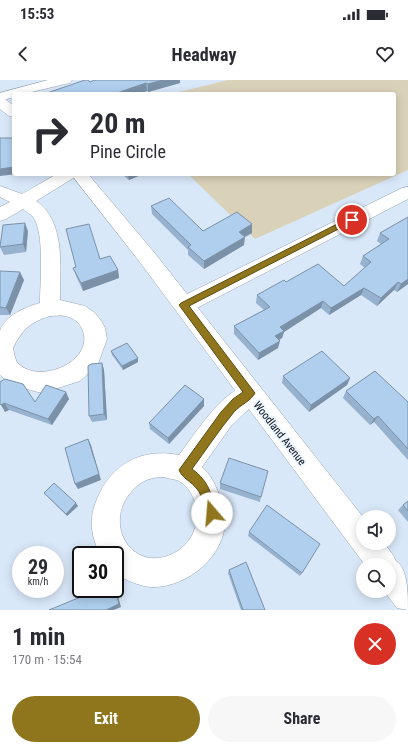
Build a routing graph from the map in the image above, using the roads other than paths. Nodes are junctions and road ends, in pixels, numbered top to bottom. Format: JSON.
{"nodes":[{"id":1,"x":65,"y":80,"type":"edge"},
{"id":2,"x":16,"y":92,"type":"edge"},
{"id":3,"x":12,"y":93,"type":"edge"},
{"id":4,"x":0,"y":97,"type":"edge"},
{"id":5,"x":0,"y":102,"type":"edge"},
{"id":6,"x":12,"y":111,"type":"edge"},
{"id":7,"x":66,"y":176,"type":"edge"},
{"id":8,"x":81,"y":176,"type":"edge"},
{"id":9,"x":0,"y":191,"type":"edge"},
{"id":10,"x":408,"y":192,"type":"edge"},
{"id":11,"x":23,"y":201,"type":"junction"},
{"id":12,"x":0,"y":215,"type":"edge"},
{"id":13,"x":184,"y":305,"type":"junction"},
{"id":14,"x":50,"y":308,"type":"dead end"},
{"id":15,"x":250,"y":393,"type":"junction"},
{"id":16,"x":184,"y":470,"type":"dead end"},
{"id":17,"x":356,"y":531,"type":"edge"},
{"id":18,"x":371,"y":550,"type":"edge"},
{"id":19,"x":378,"y":558,"type":"edge"},
{"id":20,"x":396,"y":582,"type":"edge"},
{"id":21,"x":408,"y":597,"type":"edge"}],
"edges":[{"from":1,"to":2,"type":"street"},
{"from":3,"to":4,"type":"street"},
{"from":5,"to":6,"type":"street"},
{"from":7,"to":11,"type":"street"},
{"from":8,"to":13,"type":"street","name":"Woodland Avenue"},
{"from":9,"to":11,"type":"street"},
{"from":10,"to":13,"type":"street"},
{"from":11,"to":12,"type":"street"},
{"from":11,"to":14,"type":"street"},
{"from":13,"to":15,"type":"street","name":"Woodland Avenue"},
{"from":15,"to":16,"type":"street"},
{"from":15,"to":17,"type":"street","name":"Woodland Avenue"},
{"from":18,"to":19,"type":"street"},
{"from":20,"to":21,"type":"street"}]}
